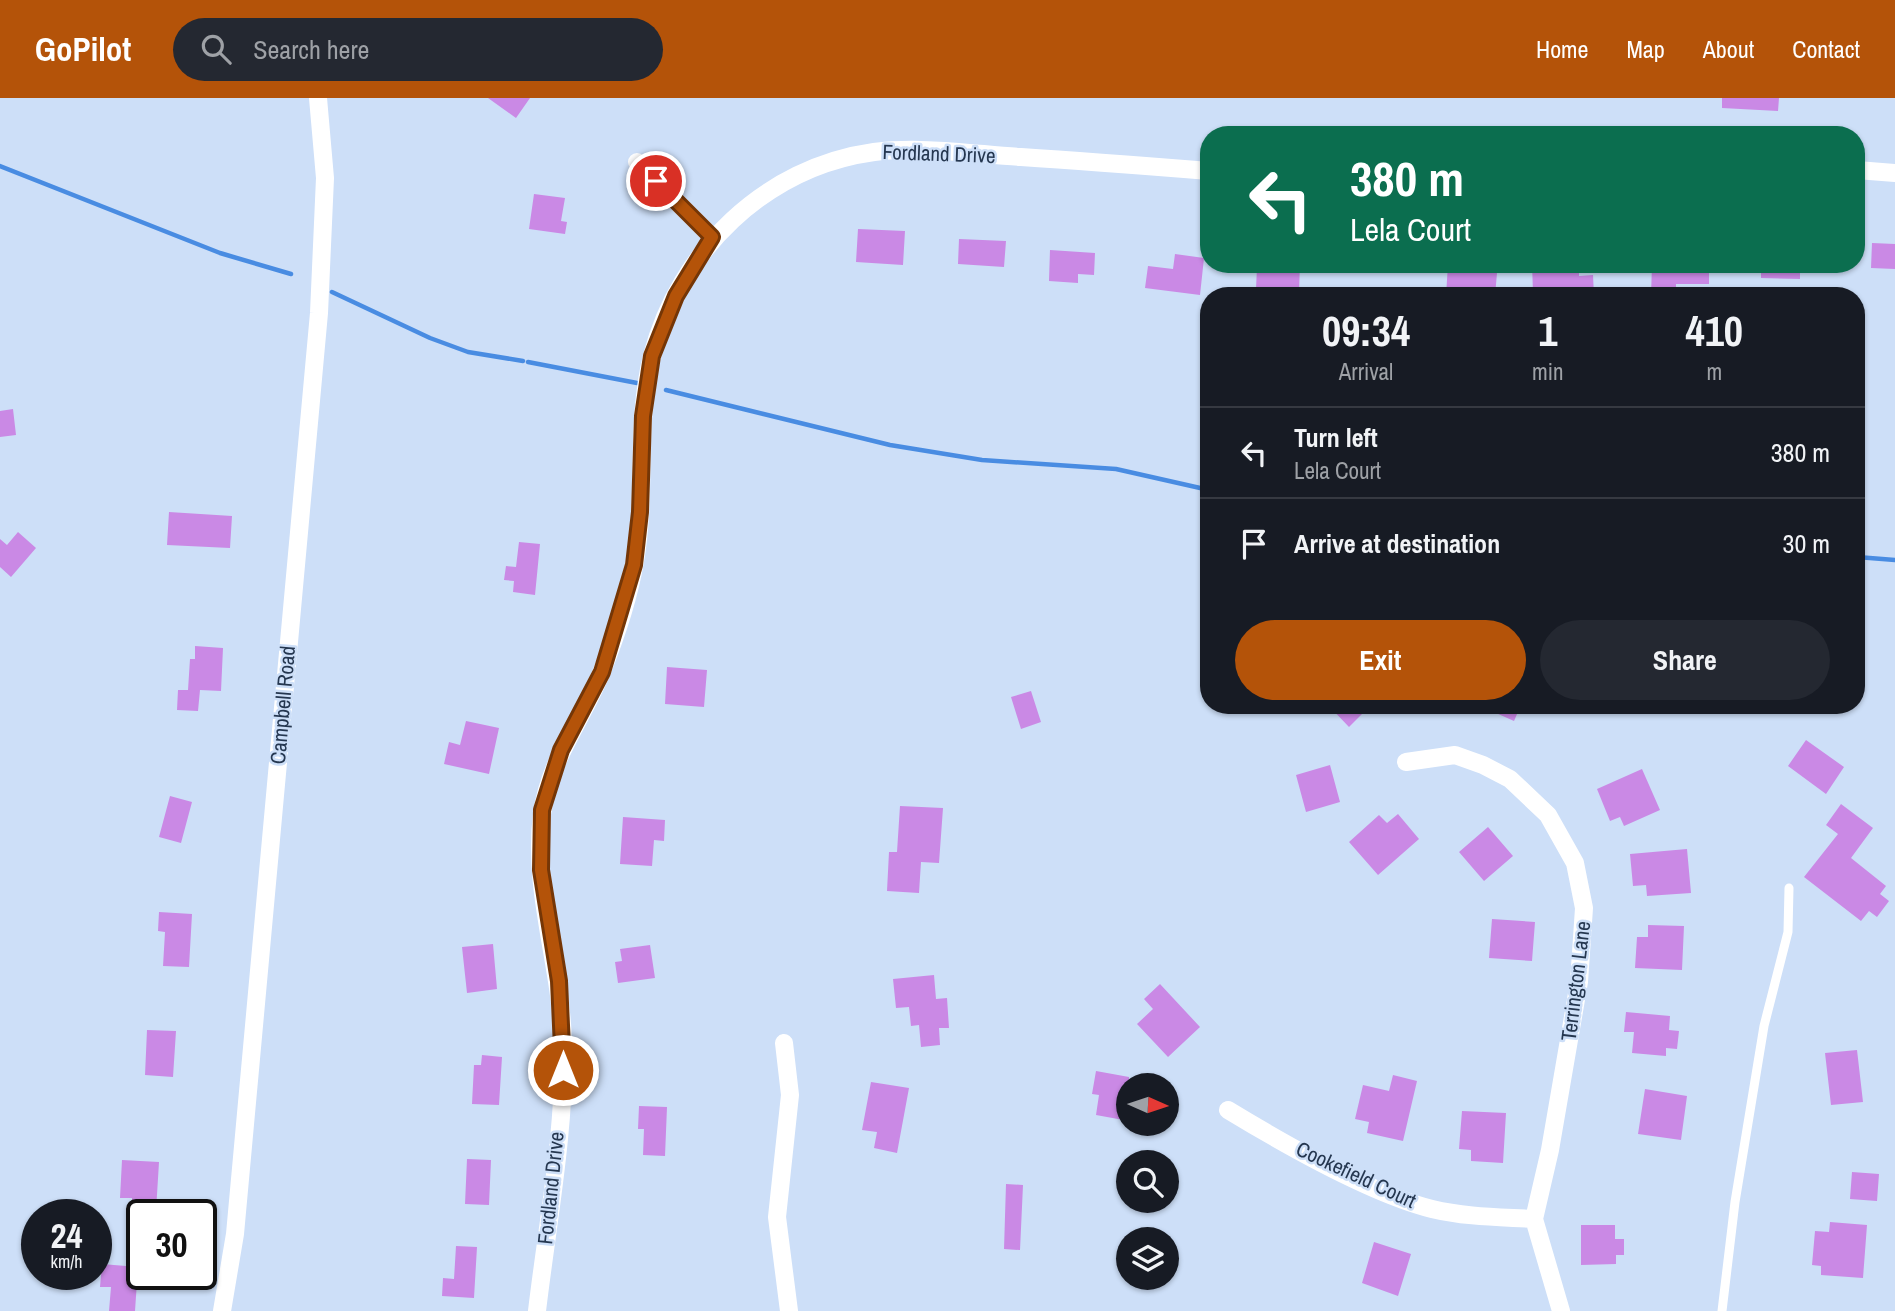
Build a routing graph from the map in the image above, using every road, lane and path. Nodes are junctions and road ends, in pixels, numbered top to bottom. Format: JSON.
{"nodes":[{"id":1,"x":318,"y":98,"type":"edge"},
{"id":2,"x":637,"y":162,"type":"dead end"},
{"id":3,"x":1200,"y":170,"type":"edge"},
{"id":4,"x":1865,"y":171,"type":"edge"},
{"id":5,"x":1895,"y":173,"type":"edge"},
{"id":6,"x":712,"y":237,"type":"junction"},
{"id":7,"x":1406,"y":762,"type":"dead end"},
{"id":8,"x":1789,"y":888,"type":"dead end"},
{"id":9,"x":784,"y":1043,"type":"dead end"},
{"id":10,"x":1228,"y":1110,"type":"dead end"},
{"id":11,"x":1534,"y":1219,"type":"junction"},
{"id":12,"x":222,"y":1311,"type":"edge"},
{"id":13,"x":537,"y":1311,"type":"edge"},
{"id":14,"x":789,"y":1311,"type":"edge"},
{"id":15,"x":1561,"y":1311,"type":"edge"},
{"id":16,"x":1722,"y":1311,"type":"edge"}],
"edges":[{"from":1,"to":12,"type":"street","name":"Campbell Road"},
{"from":2,"to":6,"type":"street"},
{"from":3,"to":6,"type":"street","name":"Fordland Drive"},
{"from":4,"to":5,"type":"street"},
{"from":6,"to":13,"type":"street","name":"Fordland Drive"},
{"from":7,"to":11,"type":"street","name":"Terrington Lane"},
{"from":8,"to":16,"type":"lane"},
{"from":9,"to":14,"type":"street"},
{"from":10,"to":11,"type":"street","name":"Cookefield Court"},
{"from":11,"to":15,"type":"street","name":"Terrington Lane"}]}
